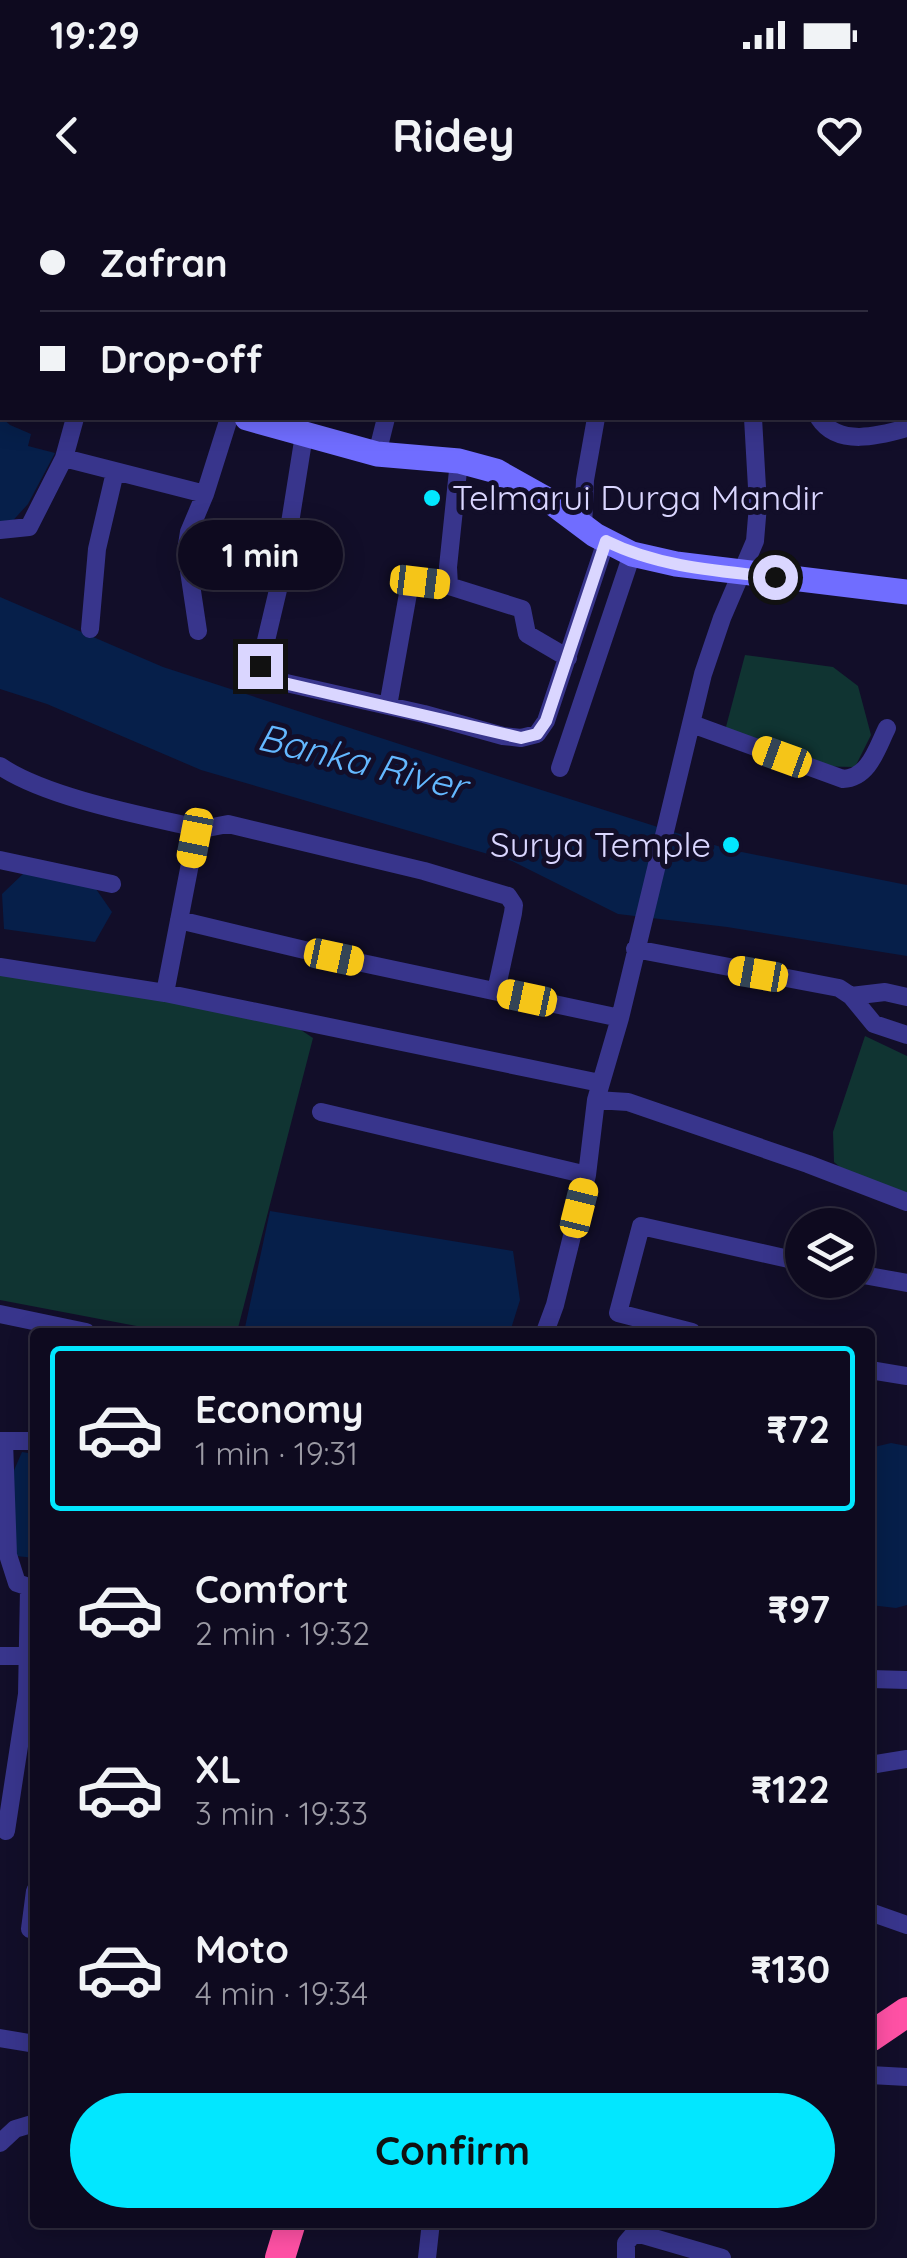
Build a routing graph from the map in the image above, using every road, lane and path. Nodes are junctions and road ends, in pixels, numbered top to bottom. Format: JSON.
{"nodes":[{"id":1,"x":74,"y":420,"type":"edge"},
{"id":2,"x":228,"y":420,"type":"edge"},
{"id":3,"x":258,"y":420,"type":"edge"},
{"id":4,"x":386,"y":420,"type":"edge"},
{"id":5,"x":596,"y":420,"type":"edge"},
{"id":6,"x":753,"y":420,"type":"edge"},
{"id":7,"x":821,"y":420,"type":"edge"},
{"id":8,"x":860,"y":420,"type":"edge"},
{"id":9,"x":295,"y":427,"type":"edge"},
{"id":10,"x":907,"y":428,"type":"edge"},
{"id":11,"x":860,"y":437,"type":"junction"},
{"id":12,"x":377,"y":454,"type":"junction"},
{"id":13,"x":64,"y":458,"type":"junction"},
{"id":14,"x":460,"y":461,"type":"junction"},
{"id":15,"x":115,"y":472,"type":"junction"},
{"id":16,"x":205,"y":494,"type":"junction"},
{"id":17,"x":583,"y":528,"type":"junction"},
{"id":18,"x":0,"y":530,"type":"edge"},
{"id":19,"x":606,"y":541,"type":"junction"},
{"id":20,"x":632,"y":554,"type":"junction"},
{"id":21,"x":742,"y":574,"type":"junction"},
{"id":22,"x":449,"y":586,"type":"junction"},
{"id":23,"x":907,"y":592,"type":"edge"},
{"id":24,"x":90,"y":629,"type":"dead end"},
{"id":25,"x":198,"y":631,"type":"dead end"},
{"id":26,"x":568,"y":658,"type":"junction"},
{"id":27,"x":388,"y":706,"type":"junction"},
{"id":28,"x":692,"y":724,"type":"junction"},
{"id":29,"x":887,"y":728,"type":"dead end"},
{"id":30,"x":0,"y":766,"type":"edge"},
{"id":31,"x":560,"y":768,"type":"dead end"},
{"id":32,"x":202,"y":829,"type":"junction"},
{"id":33,"x":0,"y":860,"type":"edge"},
{"id":34,"x":112,"y":884,"type":"dead end"},
{"id":35,"x":179,"y":920,"type":"junction"},
{"id":36,"x":636,"y":949,"type":"junction"},
{"id":37,"x":0,"y":967,"type":"edge"},
{"id":38,"x":496,"y":991,"type":"junction"},
{"id":39,"x":165,"y":993,"type":"junction"},
{"id":40,"x":851,"y":996,"type":"junction"},
{"id":41,"x":907,"y":997,"type":"edge"},
{"id":42,"x":620,"y":1018,"type":"junction"},
{"id":43,"x":907,"y":1035,"type":"edge"},
{"id":44,"x":598,"y":1091,"type":"junction"},
{"id":45,"x":320,"y":1112,"type":"dead end"},
{"id":46,"x":586,"y":1176,"type":"junction"},
{"id":47,"x":907,"y":1202,"type":"edge"},
{"id":48,"x":785,"y":1258,"type":"edge"},
{"id":49,"x":875,"y":1277,"type":"edge"},
{"id":50,"x":907,"y":1283,"type":"edge"},
{"id":51,"x":0,"y":1314,"type":"edge"},
{"id":52,"x":67,"y":1328,"type":"edge"},
{"id":53,"x":546,"y":1328,"type":"edge"},
{"id":54,"x":676,"y":1328,"type":"edge"},
{"id":55,"x":875,"y":1371,"type":"edge"},
{"id":56,"x":907,"y":1376,"type":"edge"},
{"id":57,"x":2,"y":1441,"type":"edge"},
{"id":58,"x":30,"y":1441,"type":"edge"},
{"id":59,"x":30,"y":1588,"type":"edge"},
{"id":60,"x":0,"y":1656,"type":"edge"},
{"id":61,"x":30,"y":1656,"type":"edge"},
{"id":62,"x":30,"y":1672,"type":"edge"},
{"id":63,"x":875,"y":1679,"type":"edge"},
{"id":64,"x":907,"y":1680,"type":"edge"},
{"id":65,"x":907,"y":1759,"type":"edge"},
{"id":66,"x":875,"y":1765,"type":"edge"},
{"id":67,"x":6,"y":1831,"type":"dead end"},
{"id":68,"x":875,"y":1914,"type":"edge"},
{"id":69,"x":907,"y":1925,"type":"edge"},
{"id":70,"x":907,"y":2012,"type":"edge"},
{"id":71,"x":875,"y":2034,"type":"edge"},
{"id":72,"x":0,"y":2038,"type":"edge"},
{"id":73,"x":30,"y":2043,"type":"edge"},
{"id":74,"x":875,"y":2075,"type":"edge"},
{"id":75,"x":907,"y":2077,"type":"edge"},
{"id":76,"x":30,"y":2124,"type":"edge"},
{"id":77,"x":0,"y":2143,"type":"edge"},
{"id":78,"x":289,"y":2228,"type":"edge"},
{"id":79,"x":430,"y":2228,"type":"edge"},
{"id":80,"x":632,"y":2230,"type":"edge"},
{"id":81,"x":280,"y":2258,"type":"edge"},
{"id":82,"x":427,"y":2258,"type":"edge"},
{"id":83,"x":626,"y":2258,"type":"edge"},
{"id":84,"x":722,"y":2258,"type":"edge"}],
"edges":[{"from":1,"to":13,"type":"street"},
{"from":2,"to":16,"type":"street"},
{"from":3,"to":9,"type":"street"},
{"from":4,"to":12,"type":"street"},
{"from":5,"to":17,"type":"street"},
{"from":6,"to":21,"type":"street"},
{"from":7,"to":11,"type":"street"},
{"from":8,"to":11,"type":"street"},
{"from":9,"to":12,"type":"street"},
{"from":9,"to":27,"type":"street"},
{"from":10,"to":11,"type":"street"},
{"from":12,"to":14,"type":"street"},
{"from":13,"to":15,"type":"street"},
{"from":13,"to":18,"type":"street"},
{"from":14,"to":17,"type":"street"},
{"from":14,"to":22,"type":"street"},
{"from":15,"to":16,"type":"street"},
{"from":15,"to":24,"type":"street"},
{"from":16,"to":25,"type":"street"},
{"from":17,"to":19,"type":"street"},
{"from":19,"to":20,"type":"street"},
{"from":19,"to":26,"type":"street"},
{"from":20,"to":21,"type":"street"},
{"from":20,"to":31,"type":"street"},
{"from":21,"to":23,"type":"street"},
{"from":21,"to":28,"type":"street"},
{"from":22,"to":26,"type":"street"},
{"from":22,"to":27,"type":"street"},
{"from":26,"to":27,"type":"street"},
{"from":28,"to":29,"type":"street"},
{"from":28,"to":36,"type":"street"},
{"from":30,"to":32,"type":"street"},
{"from":32,"to":35,"type":"street"},
{"from":32,"to":38,"type":"street"},
{"from":33,"to":34,"type":"street"},
{"from":35,"to":38,"type":"street"},
{"from":35,"to":39,"type":"street"},
{"from":36,"to":40,"type":"street"},
{"from":36,"to":42,"type":"street"},
{"from":37,"to":39,"type":"street"},
{"from":38,"to":42,"type":"street"},
{"from":39,"to":44,"type":"street"},
{"from":40,"to":41,"type":"street"},
{"from":40,"to":43,"type":"street"},
{"from":42,"to":44,"type":"street"},
{"from":44,"to":46,"type":"street"},
{"from":44,"to":47,"type":"street"},
{"from":45,"to":46,"type":"street"},
{"from":46,"to":53,"type":"street"},
{"from":48,"to":54,"type":"street"},
{"from":49,"to":50,"type":"street"},
{"from":51,"to":52,"type":"street"},
{"from":55,"to":56,"type":"street"},
{"from":57,"to":58,"type":"street"},
{"from":57,"to":59,"type":"street"},
{"from":60,"to":61,"type":"street"},
{"from":62,"to":67,"type":"street"},
{"from":63,"to":64,"type":"street"},
{"from":65,"to":66,"type":"street"},
{"from":68,"to":69,"type":"street"},
{"from":70,"to":71,"type":"highway"},
{"from":72,"to":73,"type":"street"},
{"from":74,"to":75,"type":"street"},
{"from":76,"to":77,"type":"street"},
{"from":78,"to":81,"type":"highway"},
{"from":79,"to":82,"type":"street"},
{"from":80,"to":83,"type":"street"},
{"from":80,"to":84,"type":"street"}]}
